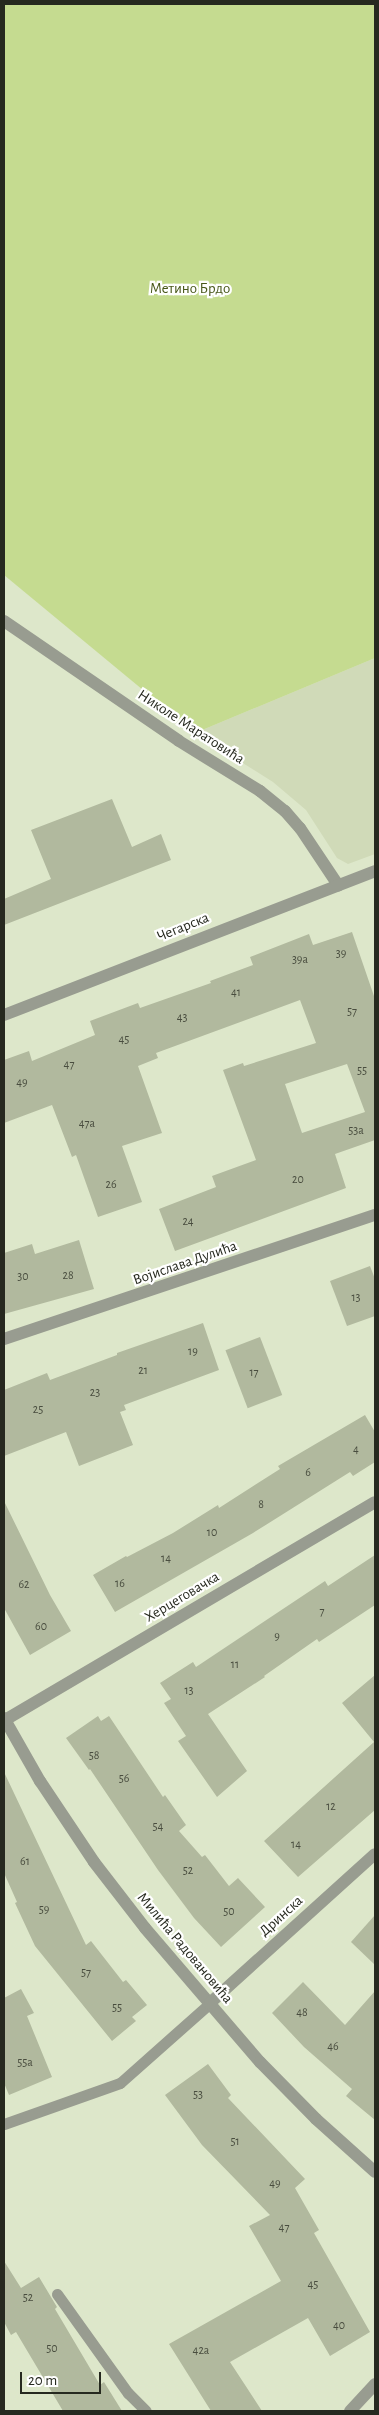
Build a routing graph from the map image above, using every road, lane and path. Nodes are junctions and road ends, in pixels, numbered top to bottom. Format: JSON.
{"nodes":[{"id":1,"x":4,"y":621,"type":"edge"},
{"id":2,"x":375,"y":874,"type":"edge"},
{"id":3,"x":338,"y":884,"type":"junction"},
{"id":4,"x":4,"y":1015,"type":"edge"},
{"id":5,"x":375,"y":1216,"type":"edge"},
{"id":6,"x":4,"y":1339,"type":"edge"},
{"id":7,"x":375,"y":1502,"type":"edge"},
{"id":8,"x":4,"y":1719,"type":"edge"},
{"id":9,"x":375,"y":1854,"type":"edge"},
{"id":10,"x":210,"y":2003,"type":"junction"},
{"id":11,"x":4,"y":2124,"type":"edge"},
{"id":12,"x":375,"y":2172,"type":"edge"},
{"id":13,"x":58,"y":2294,"type":"dead end"},
{"id":14,"x":375,"y":2384,"type":"edge"},
{"id":15,"x":146,"y":2411,"type":"edge"},
{"id":16,"x":350,"y":2411,"type":"edge"}],
"edges":[{"from":1,"to":3,"type":"street","name":"Николе Маратовића"},
{"from":2,"to":3,"type":"street","name":"Чегарска"},
{"from":3,"to":4,"type":"street","name":"Чегарска"},
{"from":5,"to":6,"type":"street","name":"Војислава Дулића"},
{"from":7,"to":8,"type":"street","name":"Херцеговачка"},
{"from":8,"to":10,"type":"street","name":"Милића Радовановића"},
{"from":9,"to":10,"type":"street","name":"Дринска"},
{"from":10,"to":11,"type":"lane"},
{"from":10,"to":12,"type":"street","name":"Милића Радовановића"},
{"from":13,"to":15,"type":"lane"},
{"from":14,"to":16,"type":"street"}]}
